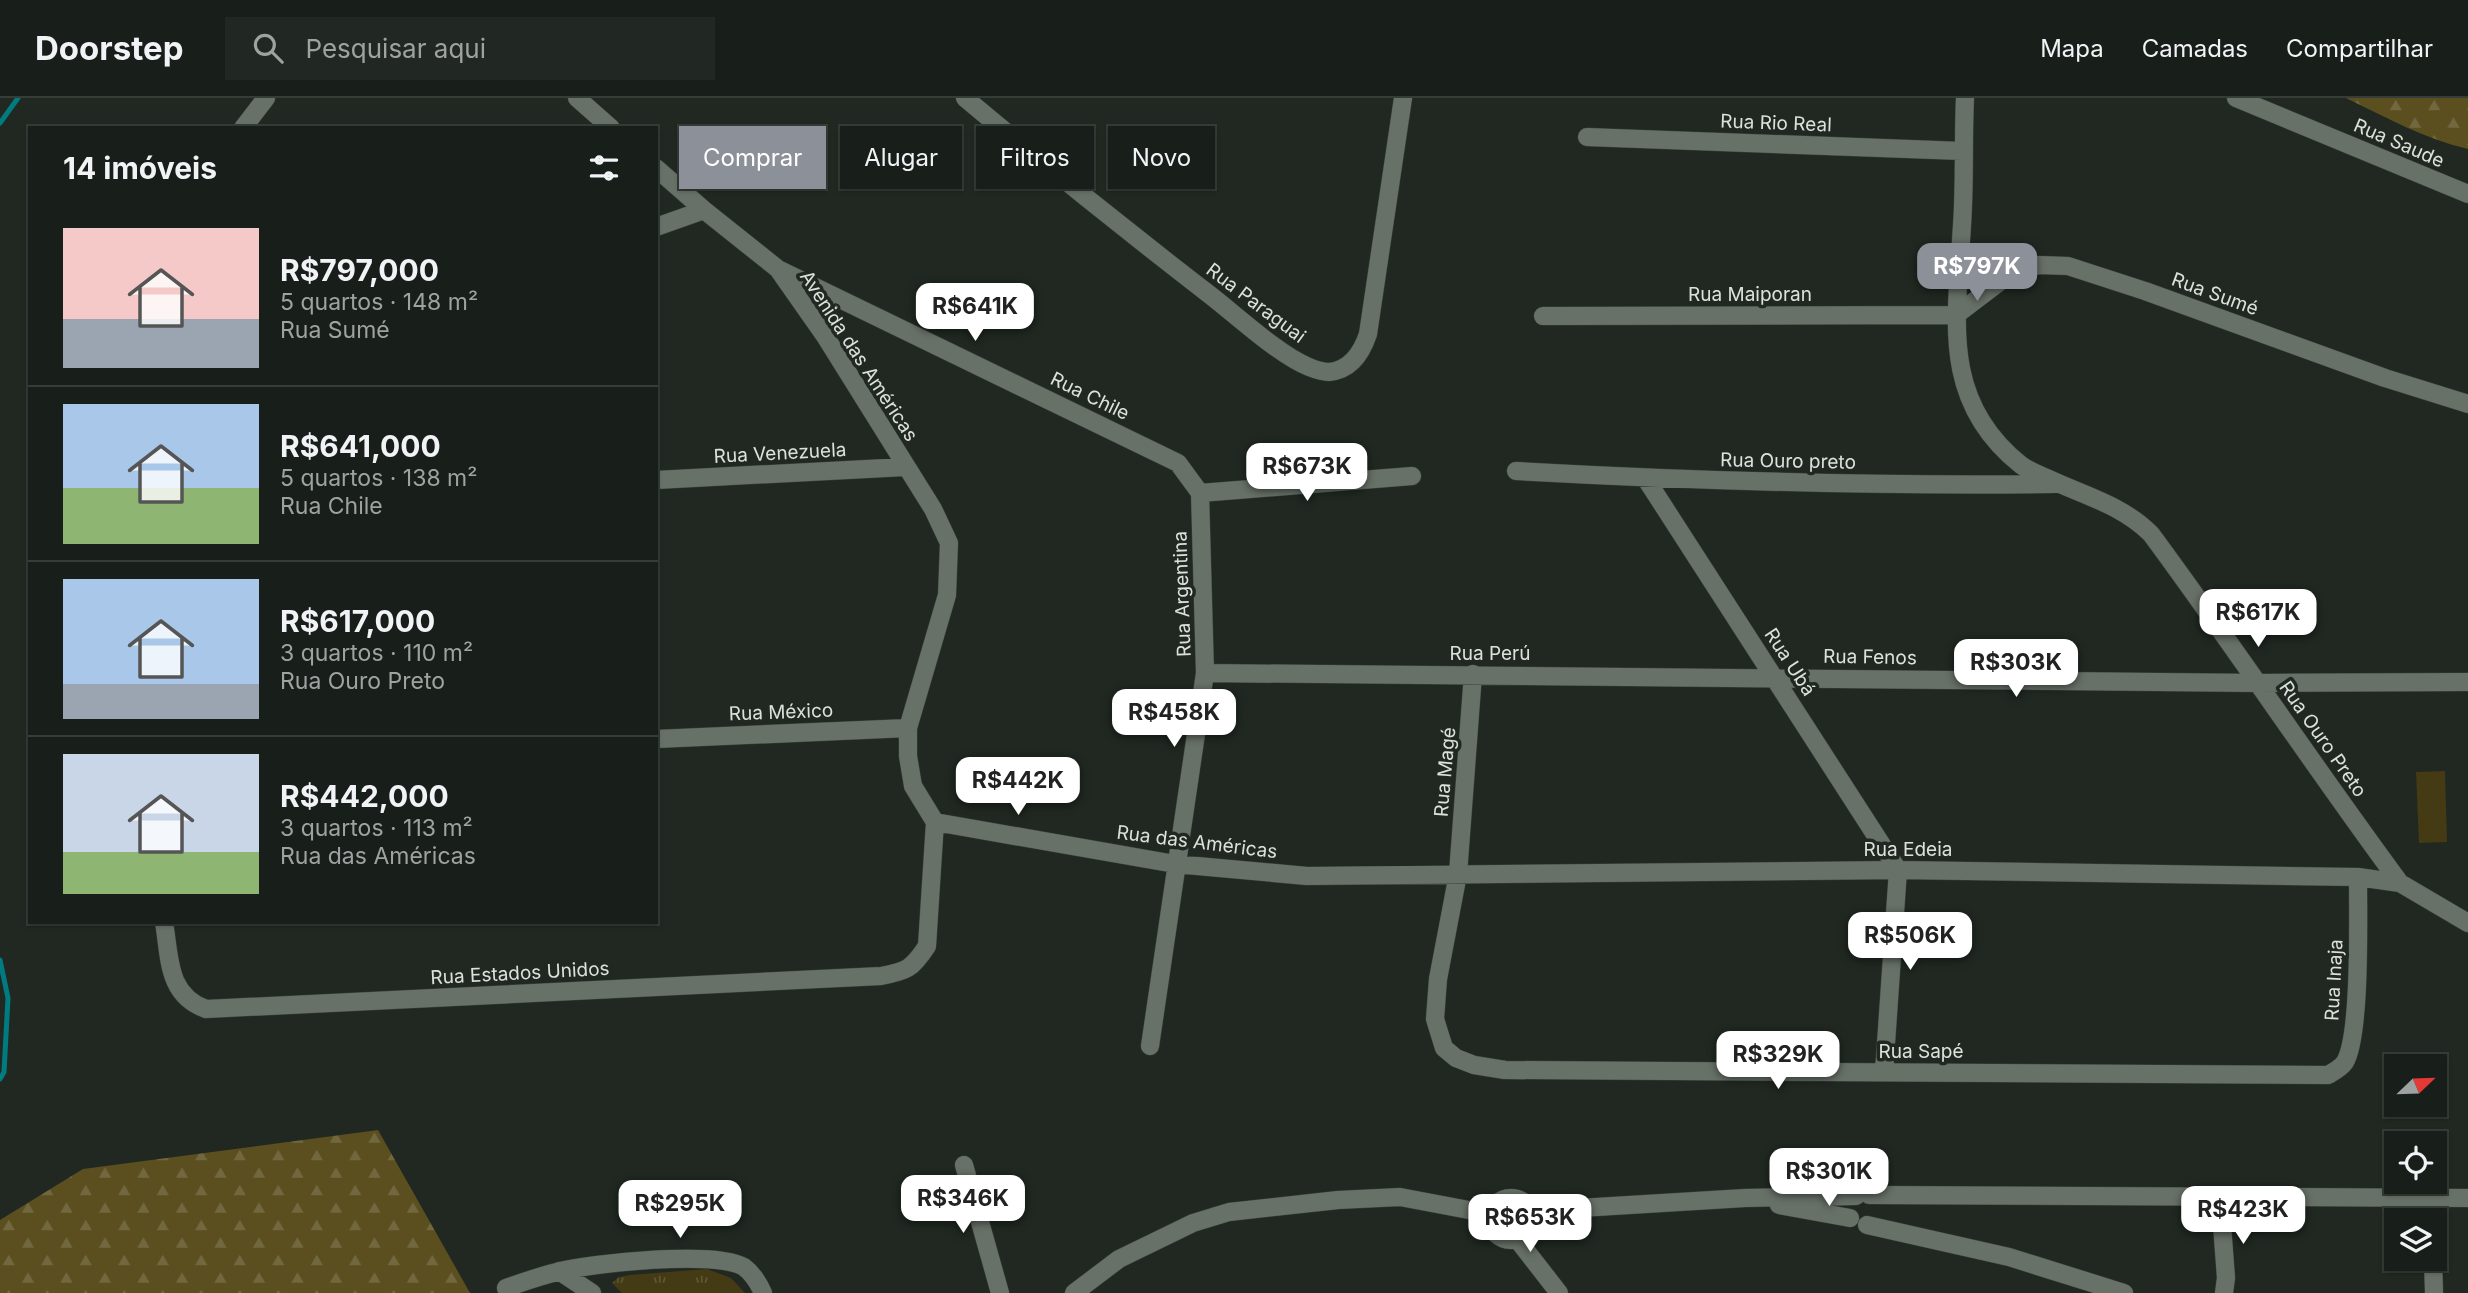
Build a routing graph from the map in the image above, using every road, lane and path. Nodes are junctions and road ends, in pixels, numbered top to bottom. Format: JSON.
{"nodes":[{"id":1,"x":266,"y":98,"type":"edge"},
{"id":2,"x":577,"y":98,"type":"edge"},
{"id":3,"x":965,"y":98,"type":"edge"},
{"id":4,"x":1402,"y":98,"type":"edge"},
{"id":5,"x":1965,"y":98,"type":"edge"},
{"id":6,"x":2235,"y":98,"type":"edge"},
{"id":7,"x":245,"y":126,"type":"edge"},
{"id":8,"x":609,"y":126,"type":"edge"},
{"id":9,"x":1587,"y":137,"type":"dead end"},
{"id":10,"x":1962,"y":152,"type":"junction"},
{"id":11,"x":658,"y":170,"type":"edge"},
{"id":12,"x":2468,"y":194,"type":"edge"},
{"id":13,"x":704,"y":211,"type":"junction"},
{"id":14,"x":658,"y":226,"type":"edge"},
{"id":15,"x":778,"y":269,"type":"junction"},
{"id":16,"x":1956,"y":315,"type":"junction"},
{"id":17,"x":1544,"y":316,"type":"dead end"},
{"id":18,"x":2468,"y":404,"type":"edge"},
{"id":19,"x":905,"y":467,"type":"junction"},
{"id":20,"x":1517,"y":471,"type":"dead end"},
{"id":21,"x":1412,"y":476,"type":"dead end"},
{"id":22,"x":1646,"y":479,"type":"junction"},
{"id":23,"x":658,"y":480,"type":"edge"},
{"id":24,"x":2059,"y":484,"type":"junction"},
{"id":25,"x":1200,"y":493,"type":"junction"},
{"id":26,"x":1205,"y":673,"type":"junction"},
{"id":27,"x":1473,"y":674,"type":"junction"},
{"id":28,"x":1775,"y":677,"type":"junction"},
{"id":29,"x":2468,"y":682,"type":"edge"},
{"id":30,"x":2259,"y":683,"type":"junction"},
{"id":31,"x":908,"y":728,"type":"junction"},
{"id":32,"x":658,"y":738,"type":"edge"},
{"id":33,"x":935,"y":822,"type":"junction"},
{"id":34,"x":1175,"y":863,"type":"junction"},
{"id":35,"x":1898,"y":870,"type":"junction"},
{"id":36,"x":1458,"y":874,"type":"junction"},
{"id":37,"x":2358,"y":877,"type":"junction"},
{"id":38,"x":2400,"y":883,"type":"junction"},
{"id":39,"x":2468,"y":923,"type":"edge"},
{"id":40,"x":164,"y":924,"type":"edge"},
{"id":41,"x":1150,"y":1046,"type":"dead end"},
{"id":42,"x":1884,"y":1072,"type":"junction"},
{"id":43,"x":2328,"y":1075,"type":"joint"},
{"id":44,"x":964,"y":1165,"type":"dead end"},
{"id":45,"x":1862,"y":1196,"type":"junction"},
{"id":46,"x":1745,"y":1198,"type":"junction"},
{"id":47,"x":2220,"y":1198,"type":"junction"},
{"id":48,"x":2468,"y":1198,"type":"edge"},
{"id":49,"x":2431,"y":1199,"type":"junction"},
{"id":50,"x":2431,"y":1208,"type":"edge"},
{"id":51,"x":1530,"y":1211,"type":"junction"},
{"id":52,"x":1490,"y":1214,"type":"junction"},
{"id":53,"x":1859,"y":1222,"type":"junction"},
{"id":54,"x":1517,"y":1239,"type":"junction"},
{"id":55,"x":559,"y":1271,"type":"junction"},
{"id":56,"x":2433,"y":1271,"type":"edge"},
{"id":57,"x":506,"y":1287,"type":"dead end"},
{"id":58,"x":592,"y":1293,"type":"edge"},
{"id":59,"x":763,"y":1293,"type":"edge"},
{"id":60,"x":1000,"y":1293,"type":"edge"},
{"id":61,"x":1074,"y":1293,"type":"edge"},
{"id":62,"x":1559,"y":1293,"type":"edge"},
{"id":63,"x":2124,"y":1293,"type":"edge"},
{"id":64,"x":2224,"y":1293,"type":"edge"},
{"id":65,"x":2434,"y":1293,"type":"edge"}],
"edges":[{"from":1,"to":7,"type":"street"},
{"from":2,"to":8,"type":"street"},
{"from":3,"to":4,"type":"street","name":"Rua Paraguai"},
{"from":5,"to":10,"type":"street","name":"Rua Ouro Preto"},
{"from":6,"to":12,"type":"street","name":"Rua Saude"},
{"from":9,"to":10,"type":"street","name":"Rua Rio Real"},
{"from":10,"to":16,"type":"street","name":"Rua Ouro Preto"},
{"from":11,"to":13,"type":"street"},
{"from":13,"to":14,"type":"street"},
{"from":13,"to":15,"type":"street"},
{"from":15,"to":19,"type":"street","name":"Avenida das Américas"},
{"from":15,"to":25,"type":"street","name":"Rua Chile"},
{"from":16,"to":17,"type":"street","name":"Rua Maiporan"},
{"from":16,"to":18,"type":"street","name":"Rua Sumé"},
{"from":16,"to":24,"type":"street","name":"Rua Ouro Preto"},
{"from":19,"to":23,"type":"street","name":"Rua Venezuela"},
{"from":19,"to":31,"type":"street"},
{"from":20,"to":22,"type":"street","name":"Rua Ouro preto"},
{"from":21,"to":25,"type":"street"},
{"from":22,"to":24,"type":"street","name":"Rua Ouro preto"},
{"from":22,"to":28,"type":"street","name":"Rua Ubá"},
{"from":24,"to":30,"type":"street","name":"Rua Ouro Preto"},
{"from":25,"to":26,"type":"street","name":"Rua Argentina"},
{"from":26,"to":27,"type":"street","name":"Rua Perú"},
{"from":26,"to":34,"type":"street","name":"Rua Argentina"},
{"from":27,"to":28,"type":"street","name":"Rua Perú"},
{"from":27,"to":36,"type":"street","name":"Rua Magé"},
{"from":28,"to":30,"type":"street","name":"Rua Fenos"},
{"from":28,"to":35,"type":"street","name":"Rua Ubá"},
{"from":29,"to":30,"type":"street","name":"Rua Fenos"},
{"from":30,"to":38,"type":"street","name":"Rua Ouro Preto"},
{"from":31,"to":32,"type":"street","name":"Rua México"},
{"from":31,"to":33,"type":"street"},
{"from":33,"to":34,"type":"street","name":"Rua das Américas"},
{"from":33,"to":40,"type":"street","name":"Rua Estados Unidos"},
{"from":34,"to":36,"type":"street","name":"Rua das Américas"},
{"from":34,"to":41,"type":"street","name":"Rua Argentina"},
{"from":35,"to":36,"type":"street","name":"Rua Edeia"},
{"from":35,"to":37,"type":"street","name":"Rua Edeia"},
{"from":35,"to":42,"type":"street"},
{"from":36,"to":42,"type":"street","name":"Rua Sapé"},
{"from":37,"to":38,"type":"street","name":"Rua Ouro Preto"},
{"from":37,"to":43,"type":"street","name":"Rua Inaja"},
{"from":38,"to":39,"type":"street","name":"Rua Ouro Preto"},
{"from":42,"to":43,"type":"street","name":"Rua Sapé"},
{"from":44,"to":60,"type":"street"},
{"from":45,"to":46,"type":"street"},
{"from":45,"to":47,"type":"street"},
{"from":45,"to":53,"type":"street"},
{"from":45,"to":53,"type":"street"},
{"from":46,"to":51,"type":"street"},
{"from":46,"to":53,"type":"street"},
{"from":47,"to":49,"type":"street"},
{"from":47,"to":64,"type":"street"},
{"from":48,"to":49,"type":"street"},
{"from":49,"to":50,"type":"street"},
{"from":51,"to":52,"type":"street"},
{"from":51,"to":54,"type":"street"},
{"from":52,"to":54,"type":"street"},
{"from":52,"to":61,"type":"street"},
{"from":53,"to":63,"type":"street"},
{"from":54,"to":62,"type":"street"},
{"from":55,"to":57,"type":"street"},
{"from":55,"to":58,"type":"street"},
{"from":55,"to":59,"type":"street"},
{"from":56,"to":65,"type":"street"}]}
